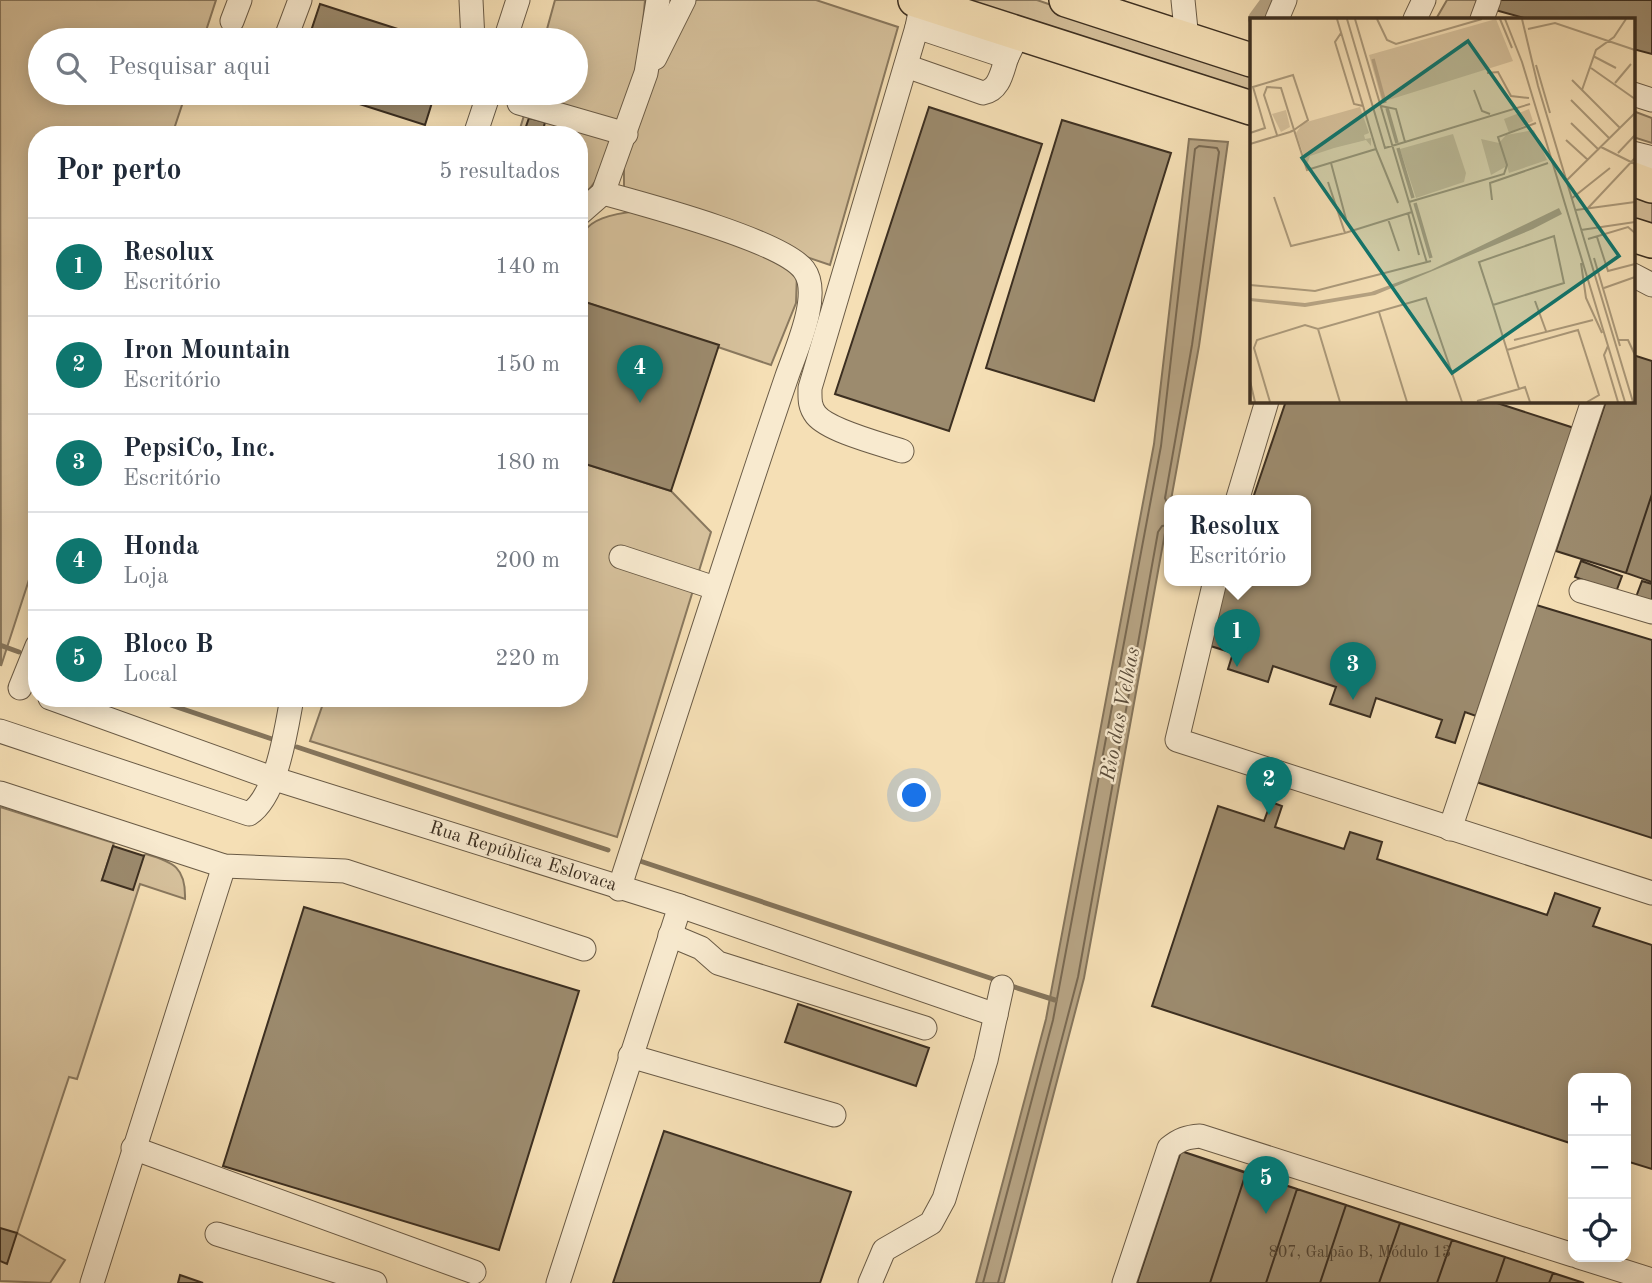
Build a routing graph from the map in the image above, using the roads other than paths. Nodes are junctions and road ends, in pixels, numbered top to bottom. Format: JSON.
{"nodes":[{"id":1,"x":300,"y":0,"type":"edge"},
{"id":2,"x":471,"y":0,"type":"edge"},
{"id":3,"x":518,"y":0,"type":"edge"},
{"id":4,"x":658,"y":0,"type":"edge"},
{"id":5,"x":684,"y":0,"type":"edge"},
{"id":6,"x":1183,"y":0,"type":"edge"},
{"id":7,"x":1285,"y":0,"type":"edge"},
{"id":8,"x":1424,"y":0,"type":"edge"},
{"id":9,"x":1489,"y":0,"type":"edge"},
{"id":10,"x":1072,"y":1,"type":"edge"},
{"id":11,"x":918,"y":10,"type":"edge"},
{"id":12,"x":1277,"y":18,"type":"edge"},
{"id":13,"x":1415,"y":18,"type":"edge"},
{"id":14,"x":1482,"y":18,"type":"edge"},
{"id":15,"x":290,"y":28,"type":"edge"},
{"id":16,"x":472,"y":28,"type":"edge"},
{"id":17,"x":509,"y":28,"type":"edge"},
{"id":18,"x":1187,"y":40,"type":"junction"},
{"id":19,"x":1012,"y":46,"type":"junction"},
{"id":20,"x":1250,"y":61,"type":"edge"},
{"id":21,"x":905,"y":66,"type":"junction"},
{"id":22,"x":646,"y":73,"type":"junction"},
{"id":23,"x":1634,"y":94,"type":"edge"},
{"id":24,"x":1652,"y":100,"type":"edge"},
{"id":25,"x":468,"y":105,"type":"edge"},
{"id":26,"x":485,"y":105,"type":"edge"},
{"id":27,"x":526,"y":105,"type":"edge"},
{"id":28,"x":1250,"y":108,"type":"edge"},
{"id":29,"x":465,"y":126,"type":"edge"},
{"id":30,"x":478,"y":126,"type":"edge"},
{"id":31,"x":626,"y":134,"type":"junction"},
{"id":32,"x":1634,"y":153,"type":"edge"},
{"id":33,"x":1652,"y":158,"type":"edge"},
{"id":34,"x":1634,"y":179,"type":"edge"},
{"id":35,"x":1652,"y":186,"type":"edge"},
{"id":36,"x":603,"y":192,"type":"junction"},
{"id":37,"x":588,"y":206,"type":"edge"},
{"id":38,"x":1634,"y":235,"type":"edge"},
{"id":39,"x":1652,"y":241,"type":"edge"},
{"id":40,"x":1634,"y":276,"type":"edge"},
{"id":41,"x":1652,"y":285,"type":"edge"},
{"id":42,"x":1266,"y":402,"type":"edge"},
{"id":43,"x":1593,"y":402,"type":"edge"},
{"id":44,"x":902,"y":452,"type":"dead end"},
{"id":45,"x":1239,"y":495,"type":"edge"},
{"id":46,"x":621,"y":557,"type":"dead end"},
{"id":47,"x":1214,"y":586,"type":"edge"},
{"id":48,"x":715,"y":588,"type":"junction"},
{"id":49,"x":1581,"y":591,"type":"dead end"},
{"id":50,"x":1652,"y":612,"type":"edge"},
{"id":51,"x":28,"y":666,"type":"edge"},
{"id":52,"x":19,"y":687,"type":"edge"},
{"id":53,"x":75,"y":707,"type":"edge"},
{"id":54,"x":290,"y":707,"type":"edge"},
{"id":55,"x":0,"y":731,"type":"edge"},
{"id":56,"x":272,"y":778,"type":"junction"},
{"id":57,"x":0,"y":793,"type":"edge"},
{"id":58,"x":1450,"y":829,"type":"junction"},
{"id":59,"x":224,"y":866,"type":"junction"},
{"id":60,"x":618,"y":889,"type":"junction"},
{"id":61,"x":1652,"y":893,"type":"edge"},
{"id":62,"x":680,"y":906,"type":"junction"},
{"id":63,"x":670,"y":935,"type":"junction"},
{"id":64,"x":584,"y":948,"type":"dead end"},
{"id":65,"x":1002,"y":987,"type":"dead end"},
{"id":66,"x":996,"y":1014,"type":"junction"},
{"id":67,"x":925,"y":1028,"type":"dead end"},
{"id":68,"x":631,"y":1056,"type":"junction"},
{"id":69,"x":834,"y":1115,"type":"dead end"},
{"id":70,"x":133,"y":1148,"type":"junction"},
{"id":71,"x":217,"y":1234,"type":"dead end"},
{"id":72,"x":1568,"y":1253,"type":"edge"},
{"id":73,"x":1595,"y":1262,"type":"edge"},
{"id":74,"x":474,"y":1272,"type":"dead end"},
{"id":75,"x":1652,"y":1280,"type":"edge"},
{"id":76,"x":92,"y":1283,"type":"edge"},
{"id":77,"x":375,"y":1283,"type":"edge"},
{"id":78,"x":558,"y":1283,"type":"edge"},
{"id":79,"x":870,"y":1283,"type":"edge"},
{"id":80,"x":1124,"y":1283,"type":"edge"}],
"edges":[{"from":1,"to":15,"type":"street"},
{"from":2,"to":16,"type":"street"},
{"from":3,"to":17,"type":"street"},
{"from":4,"to":22,"type":"street"},
{"from":5,"to":22,"type":"street"},
{"from":6,"to":18,"type":"street"},
{"from":7,"to":12,"type":"street"},
{"from":8,"to":13,"type":"street"},
{"from":9,"to":14,"type":"street"},
{"from":10,"to":18,"type":"highway"},
{"from":11,"to":19,"type":"highway"},
{"from":11,"to":21,"type":"street"},
{"from":18,"to":20,"type":"highway"},
{"from":19,"to":21,"type":"street"},
{"from":19,"to":28,"type":"highway"},
{"from":21,"to":44,"type":"street"},
{"from":22,"to":31,"type":"street"},
{"from":23,"to":24,"type":"street"},
{"from":25,"to":29,"type":"street"},
{"from":26,"to":30,"type":"street"},
{"from":27,"to":31,"type":"street"},
{"from":31,"to":36,"type":"street"},
{"from":32,"to":33,"type":"street"},
{"from":34,"to":35,"type":"highway"},
{"from":36,"to":37,"type":"street"},
{"from":36,"to":48,"type":"street"},
{"from":38,"to":39,"type":"highway"},
{"from":40,"to":41,"type":"street"},
{"from":42,"to":45,"type":"street"},
{"from":43,"to":58,"type":"street"},
{"from":46,"to":48,"type":"street"},
{"from":47,"to":58,"type":"street"},
{"from":48,"to":60,"type":"street"},
{"from":49,"to":50,"type":"street"},
{"from":51,"to":52,"type":"street"},
{"from":53,"to":56,"type":"street","name":"Rua República Eslovaca"},
{"from":54,"to":56,"type":"street"},
{"from":55,"to":56,"type":"street"},
{"from":56,"to":60,"type":"street","name":"Rua República Eslovaca"},
{"from":57,"to":59,"type":"street"},
{"from":58,"to":61,"type":"street"},
{"from":59,"to":64,"type":"street"},
{"from":59,"to":70,"type":"street"},
{"from":60,"to":62,"type":"street","name":"Rua República Eslovaca"},
{"from":62,"to":63,"type":"street"},
{"from":62,"to":66,"type":"street","name":"Rua República Eslovaca"},
{"from":63,"to":67,"type":"street"},
{"from":63,"to":68,"type":"street"},
{"from":65,"to":66,"type":"street"},
{"from":66,"to":79,"type":"street"},
{"from":68,"to":69,"type":"street"},
{"from":68,"to":78,"type":"street"},
{"from":70,"to":74,"type":"street"},
{"from":70,"to":76,"type":"street"},
{"from":71,"to":77,"type":"street"},
{"from":72,"to":80,"type":"street"},
{"from":73,"to":75,"type":"street"}]}
